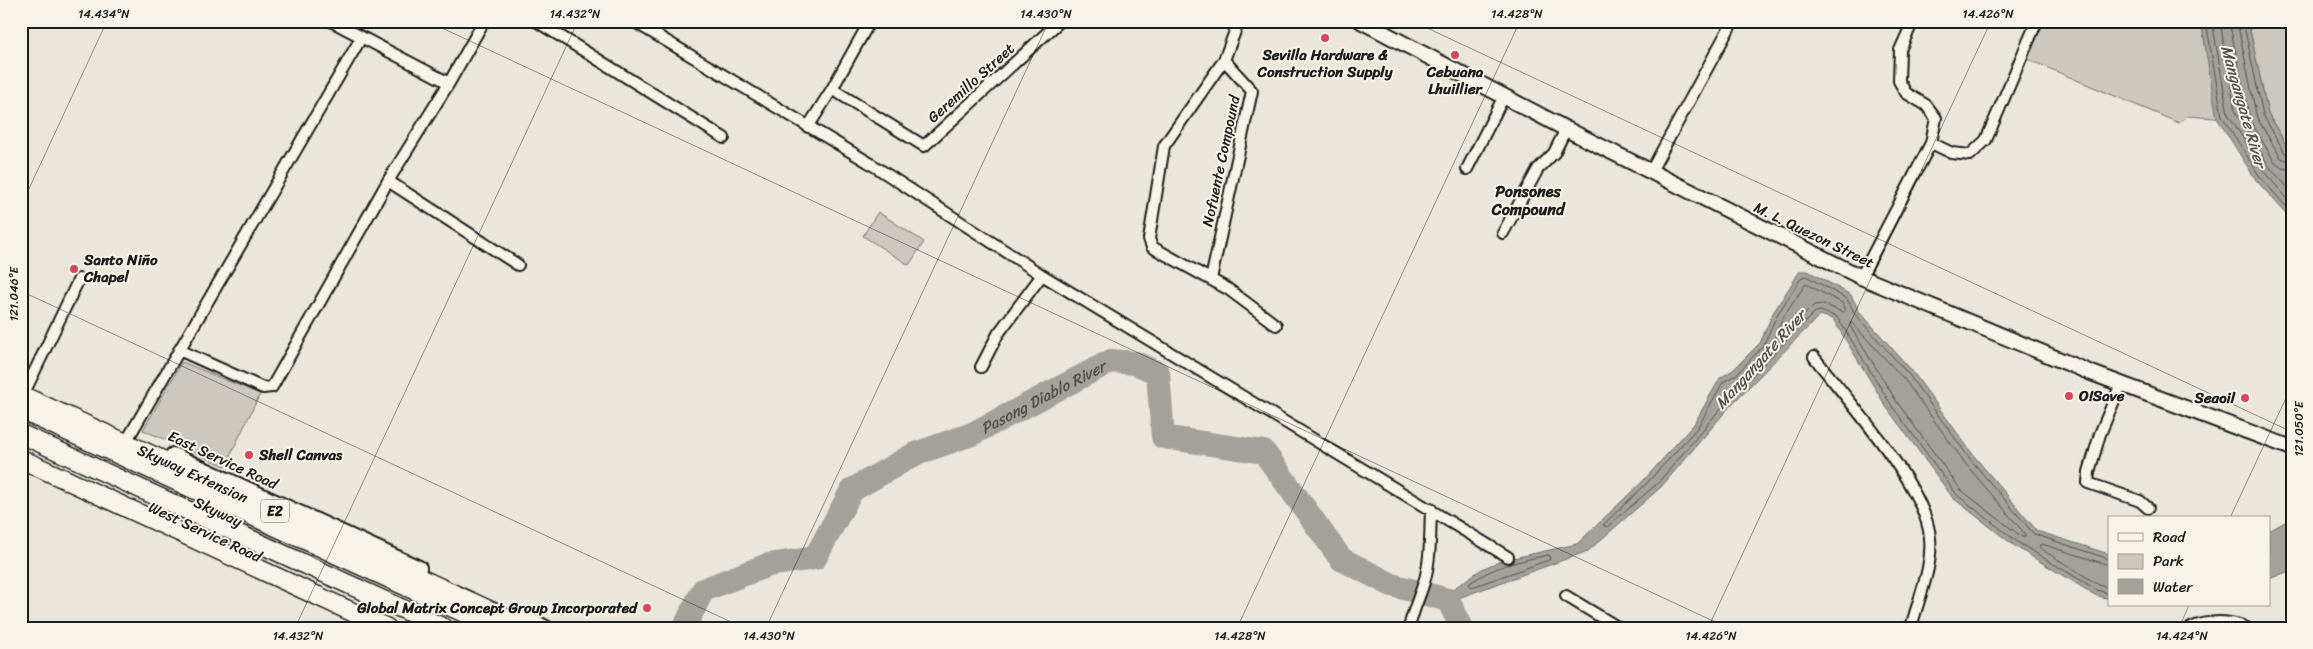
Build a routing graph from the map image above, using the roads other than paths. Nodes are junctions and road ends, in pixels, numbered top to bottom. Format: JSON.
{"nodes":[{"id":1,"x":331,"y":21,"type":"edge"},
{"id":2,"x":484,"y":21,"type":"edge"},
{"id":3,"x":536,"y":21,"type":"edge"},
{"id":4,"x":633,"y":21,"type":"edge"},
{"id":5,"x":870,"y":21,"type":"edge"},
{"id":6,"x":1060,"y":21,"type":"edge"},
{"id":7,"x":1239,"y":21,"type":"edge"},
{"id":8,"x":1361,"y":21,"type":"edge"},
{"id":9,"x":1733,"y":21,"type":"edge"},
{"id":10,"x":1913,"y":21,"type":"edge"},
{"id":11,"x":2037,"y":21,"type":"edge"},
{"id":12,"x":361,"y":38,"type":"junction"},
{"id":13,"x":1224,"y":60,"type":"junction"},
{"id":14,"x":449,"y":83,"type":"junction"},
{"id":15,"x":832,"y":89,"type":"junction"},
{"id":16,"x":1504,"y":96,"type":"junction"},
{"id":17,"x":808,"y":127,"type":"junction"},
{"id":18,"x":1566,"y":129,"type":"junction"},
{"id":19,"x":724,"y":138,"type":"dead end"},
{"id":20,"x":1931,"y":143,"type":"junction"},
{"id":21,"x":1466,"y":169,"type":"dead end"},
{"id":22,"x":1651,"y":171,"type":"junction"},
{"id":23,"x":388,"y":181,"type":"junction"},
{"id":24,"x":1503,"y":233,"type":"dead end"},
{"id":25,"x":518,"y":265,"type":"dead end"},
{"id":26,"x":1042,"y":275,"type":"junction"},
{"id":27,"x":1861,"y":277,"type":"junction"},
{"id":28,"x":79,"y":279,"type":"dead end"},
{"id":29,"x":1211,"y":279,"type":"junction"},
{"id":30,"x":1276,"y":325,"type":"dead end"},
{"id":31,"x":179,"y":350,"type":"junction"},
{"id":32,"x":1814,"y":357,"type":"dead end"},
{"id":33,"x":981,"y":367,"type":"dead end"},
{"id":34,"x":2121,"y":384,"type":"junction"},
{"id":35,"x":23,"y":390,"type":"edge"},
{"id":36,"x":21,"y":410,"type":"edge"},
{"id":37,"x":21,"y":422,"type":"edge"},
{"id":38,"x":21,"y":434,"type":"edge"},
{"id":39,"x":130,"y":435,"type":"junction"},
{"id":40,"x":21,"y":443,"type":"edge"},
{"id":41,"x":2292,"y":448,"type":"edge"},
{"id":42,"x":21,"y":459,"type":"edge"},
{"id":43,"x":21,"y":466,"type":"edge"},
{"id":44,"x":2148,"y":508,"type":"dead end"},
{"id":45,"x":1431,"y":509,"type":"junction"},
{"id":46,"x":1508,"y":557,"type":"dead end"},
{"id":47,"x":1566,"y":596,"type":"dead end"},
{"id":48,"x":374,"y":628,"type":"edge"},
{"id":49,"x":388,"y":628,"type":"edge"},
{"id":50,"x":429,"y":628,"type":"edge"},
{"id":51,"x":444,"y":628,"type":"edge"},
{"id":52,"x":469,"y":628,"type":"edge"},
{"id":53,"x":497,"y":628,"type":"edge"},
{"id":54,"x":528,"y":628,"type":"edge"},
{"id":55,"x":546,"y":628,"type":"edge"},
{"id":56,"x":1409,"y":628,"type":"edge"},
{"id":57,"x":1619,"y":628,"type":"edge"},
{"id":58,"x":1911,"y":628,"type":"edge"},
{"id":59,"x":2191,"y":628,"type":"edge"},
{"id":60,"x":2247,"y":628,"type":"edge"}],
"edges":[{"from":1,"to":12,"type":"street"},
{"from":2,"to":14,"type":"street"},
{"from":3,"to":19,"type":"street"},
{"from":4,"to":17,"type":"street"},
{"from":5,"to":15,"type":"street"},
{"from":6,"to":15,"type":"street","name":"Geremillo Street"},
{"from":7,"to":13,"type":"street"},
{"from":8,"to":16,"type":"main road","name":"M. L. Quezon Street"},
{"from":9,"to":22,"type":"street"},
{"from":10,"to":20,"type":"street"},
{"from":11,"to":20,"type":"street"},
{"from":12,"to":14,"type":"street"},
{"from":12,"to":31,"type":"street"},
{"from":13,"to":29,"type":"street","name":"Nofuente Compound"},
{"from":13,"to":29,"type":"street"},
{"from":14,"to":23,"type":"street"},
{"from":15,"to":17,"type":"street"},
{"from":16,"to":18,"type":"main road","name":"M. L. Quezon Street"},
{"from":16,"to":21,"type":"street"},
{"from":17,"to":26,"type":"street"},
{"from":18,"to":22,"type":"main road","name":"M. L. Quezon Street"},
{"from":18,"to":24,"type":"street"},
{"from":20,"to":27,"type":"street"},
{"from":22,"to":27,"type":"main road","name":"M. L. Quezon Street"},
{"from":23,"to":25,"type":"street"},
{"from":23,"to":31,"type":"street"},
{"from":26,"to":33,"type":"street"},
{"from":26,"to":45,"type":"street"},
{"from":27,"to":34,"type":"main road","name":"M. L. Quezon Street"},
{"from":28,"to":35,"type":"street"},
{"from":29,"to":30,"type":"street"},
{"from":31,"to":39,"type":"street"},
{"from":32,"to":58,"type":"street"},
{"from":34,"to":41,"type":"main road","name":"M. L. Quezon Street"},
{"from":34,"to":44,"type":"street"},
{"from":35,"to":39,"type":"main road","name":"East Service Road"},
{"from":35,"to":54,"type":"highway","name":"Skyway Extension","number":"E2"},
{"from":36,"to":53,"type":"highway","number":"E2"},
{"from":37,"to":52,"type":"highway","name":"Skyway","number":"E2"},
{"from":38,"to":51,"type":"highway","name":"Skyway","number":"E2"},
{"from":39,"to":55,"type":"main road","name":"East Service Road"},
{"from":40,"to":50,"type":"highway"},
{"from":42,"to":49,"type":"highway"},
{"from":43,"to":48,"type":"main road","name":"West Service Road"},
{"from":45,"to":46,"type":"street"},
{"from":45,"to":56,"type":"street"},
{"from":47,"to":57,"type":"street"},
{"from":59,"to":60,"type":"street"}]}
